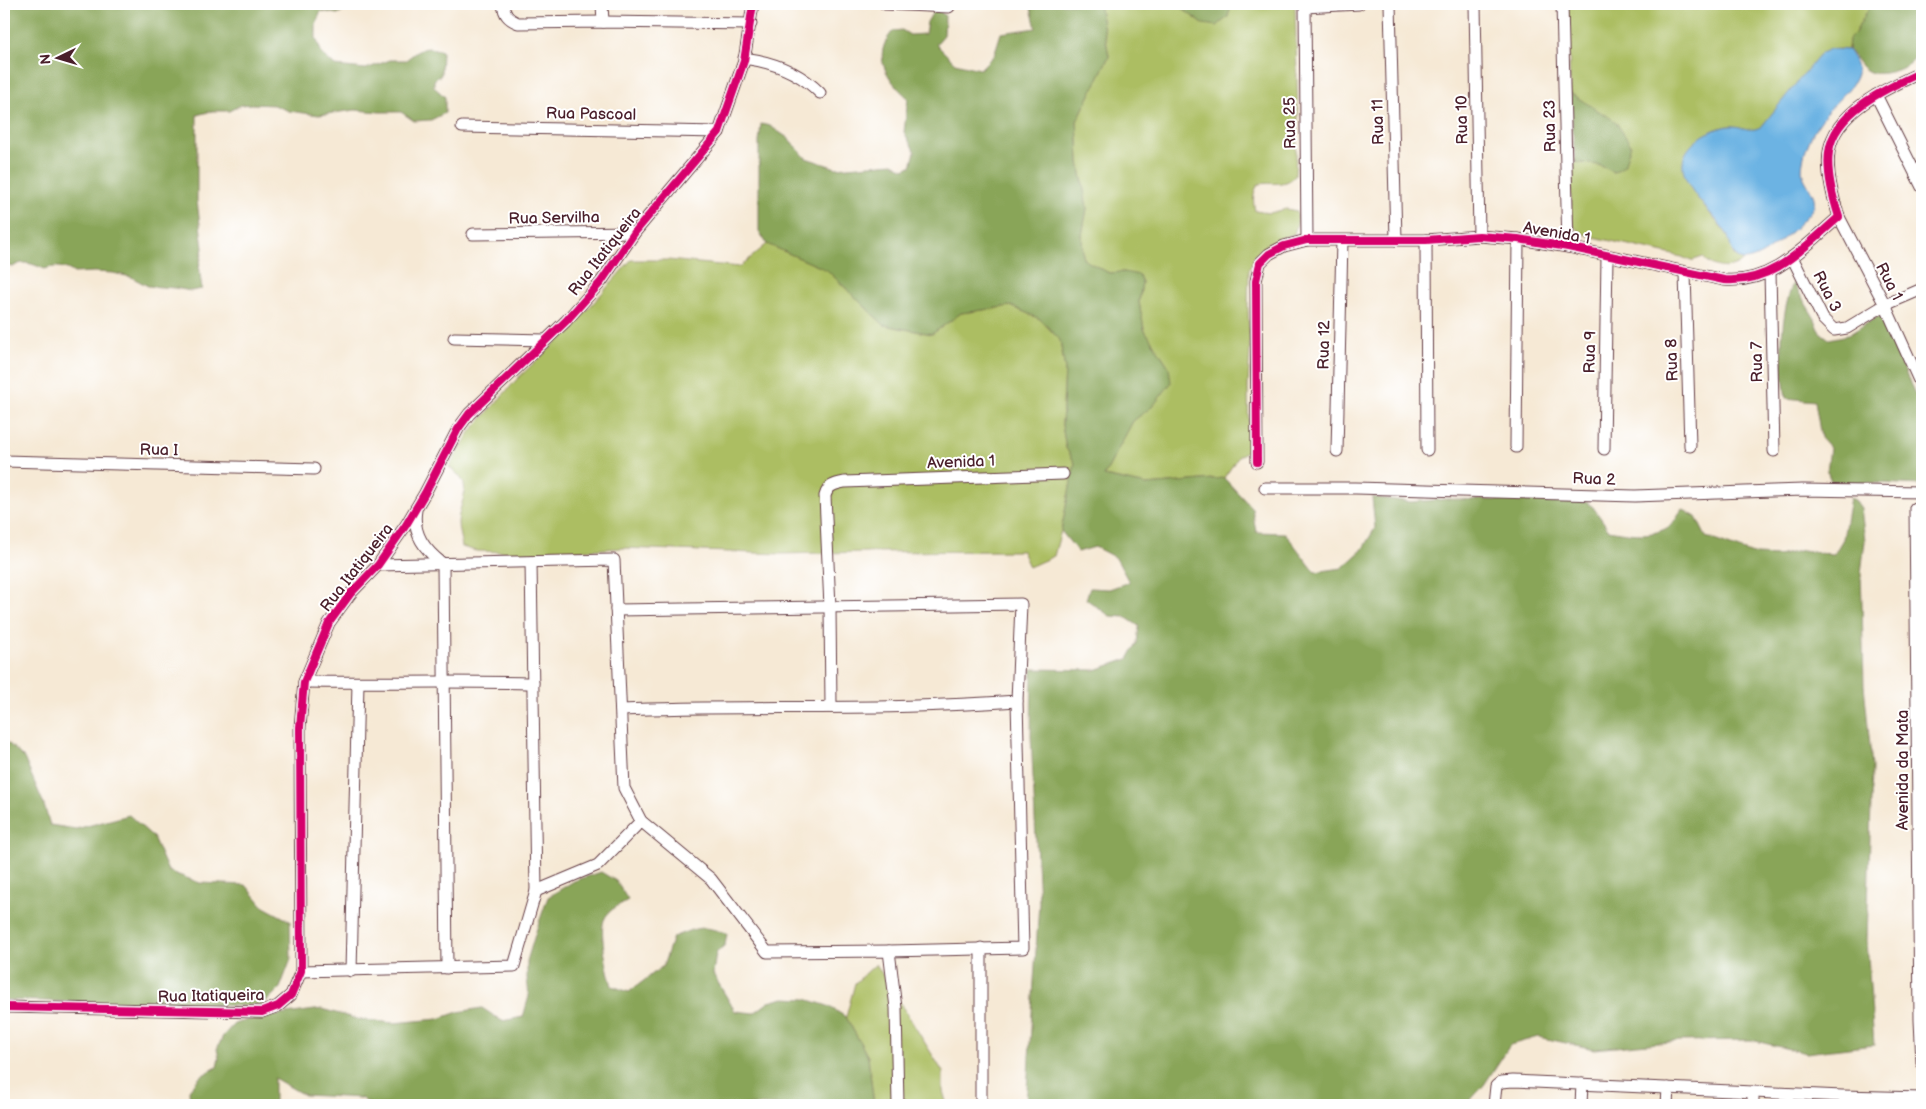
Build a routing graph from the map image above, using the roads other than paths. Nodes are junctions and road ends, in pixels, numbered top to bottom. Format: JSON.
{"nodes":[{"id":1,"x":503,"y":4,"type":"edge"},
{"id":2,"x":602,"y":4,"type":"edge"},
{"id":3,"x":753,"y":4,"type":"edge"},
{"id":4,"x":885,"y":4,"type":"edge"},
{"id":5,"x":1359,"y":4,"type":"edge"},
{"id":6,"x":1390,"y":4,"type":"edge"},
{"id":7,"x":1475,"y":4,"type":"edge"},
{"id":8,"x":1562,"y":4,"type":"edge"},
{"id":9,"x":1305,"y":5,"type":"edge"},
{"id":10,"x":949,"y":7,"type":"dead end"},
{"id":11,"x":603,"y":22,"type":"junction"},
{"id":12,"x":751,"y":24,"type":"junction"},
{"id":13,"x":744,"y":58,"type":"junction"},
{"id":14,"x":1922,"y":72,"type":"edge"},
{"id":15,"x":820,"y":93,"type":"dead end"},
{"id":16,"x":1876,"y":95,"type":"junction"},
{"id":17,"x":462,"y":127,"type":"dead end"},
{"id":18,"x":719,"y":132,"type":"junction"},
{"id":19,"x":1922,"y":187,"type":"edge"},
{"id":20,"x":1838,"y":217,"type":"junction"},
{"id":21,"x":636,"y":232,"type":"junction"},
{"id":22,"x":473,"y":234,"type":"dead end"},
{"id":23,"x":1479,"y":236,"type":"junction"},
{"id":24,"x":1518,"y":239,"type":"junction"},
{"id":25,"x":1307,"y":240,"type":"junction"},
{"id":26,"x":1396,"y":240,"type":"junction"},
{"id":27,"x":1426,"y":240,"type":"junction"},
{"id":28,"x":1342,"y":241,"type":"junction"},
{"id":29,"x":1568,"y":247,"type":"junction"},
{"id":30,"x":1607,"y":256,"type":"junction"},
{"id":31,"x":1792,"y":257,"type":"junction"},
{"id":32,"x":1770,"y":272,"type":"junction"},
{"id":33,"x":1685,"y":273,"type":"junction"},
{"id":34,"x":1922,"y":289,"type":"edge"},
{"id":35,"x":1884,"y":305,"type":"junction"},
{"id":36,"x":454,"y":338,"type":"dead end"},
{"id":37,"x":545,"y":340,"type":"junction"},
{"id":38,"x":1922,"y":387,"type":"edge"},
{"id":39,"x":1690,"y":446,"type":"dead end"},
{"id":40,"x":1516,"y":447,"type":"dead end"},
{"id":41,"x":1604,"y":449,"type":"dead end"},
{"id":42,"x":1427,"y":450,"type":"dead end"},
{"id":43,"x":1337,"y":451,"type":"dead end"},
{"id":44,"x":1774,"y":451,"type":"dead end"},
{"id":45,"x":4,"y":461,"type":"edge"},
{"id":46,"x":1257,"y":462,"type":"dead end"},
{"id":47,"x":314,"y":469,"type":"dead end"},
{"id":48,"x":1063,"y":474,"type":"dead end"},
{"id":49,"x":1265,"y":488,"type":"dead end"},
{"id":50,"x":1922,"y":492,"type":"edge"},
{"id":51,"x":425,"y":493,"type":"junction"},
{"id":52,"x":1915,"y":508,"type":"dead end"},
{"id":53,"x":530,"y":562,"type":"junction"},
{"id":54,"x":443,"y":564,"type":"junction"},
{"id":55,"x":378,"y":565,"type":"junction"},
{"id":56,"x":830,"y":607,"type":"junction"},
{"id":57,"x":616,"y":610,"type":"junction"},
{"id":58,"x":444,"y":681,"type":"junction"},
{"id":59,"x":304,"y":682,"type":"junction"},
{"id":60,"x":358,"y":683,"type":"junction"},
{"id":61,"x":533,"y":683,"type":"junction"},
{"id":62,"x":1017,"y":701,"type":"junction"},
{"id":63,"x":831,"y":707,"type":"junction"},
{"id":64,"x":621,"y":710,"type":"junction"},
{"id":65,"x":1920,"y":714,"type":"edge"},
{"id":66,"x":1920,"y":728,"type":"edge"},
{"id":67,"x":642,"y":820,"type":"junction"},
{"id":68,"x":536,"y":890,"type":"junction"},
{"id":69,"x":981,"y":948,"type":"junction"},
{"id":70,"x":889,"y":951,"type":"junction"},
{"id":71,"x":447,"y":968,"type":"junction"},
{"id":72,"x":301,"y":971,"type":"junction"},
{"id":73,"x":351,"y":971,"type":"junction"},
{"id":74,"x":4,"y":1007,"type":"edge"},
{"id":75,"x":1922,"y":1063,"type":"edge"},
{"id":76,"x":1582,"y":1084,"type":"junction"},
{"id":77,"x":1668,"y":1088,"type":"junction"},
{"id":78,"x":1753,"y":1092,"type":"junction"},
{"id":79,"x":1922,"y":1098,"type":"edge"},
{"id":80,"x":1842,"y":1101,"type":"edge"},
{"id":81,"x":898,"y":1105,"type":"edge"},
{"id":82,"x":981,"y":1105,"type":"edge"},
{"id":83,"x":1494,"y":1105,"type":"edge"},
{"id":84,"x":1581,"y":1105,"type":"edge"},
{"id":85,"x":1667,"y":1105,"type":"edge"},
{"id":86,"x":1753,"y":1105,"type":"edge"}],
"edges":[{"from":1,"to":11,"type":"street"},
{"from":2,"to":11,"type":"street"},
{"from":3,"to":12,"type":"street","name":"Rua Itatiqueira"},
{"from":4,"to":10,"type":"street"},
{"from":5,"to":9,"type":"street","name":"Rua 25"},
{"from":6,"to":26,"type":"street","name":"Rua 11"},
{"from":7,"to":23,"type":"street","name":"Rua 10"},
{"from":8,"to":29,"type":"street","name":"Rua 23"},
{"from":9,"to":25,"type":"street","name":"Rua 25"},
{"from":11,"to":12,"type":"street"},
{"from":12,"to":13,"type":"street","name":"Rua Itatiqueira"},
{"from":13,"to":15,"type":"street"},
{"from":13,"to":18,"type":"street","name":"Rua Itatiqueira"},
{"from":14,"to":16,"type":"street"},
{"from":16,"to":19,"type":"street"},
{"from":16,"to":20,"type":"street"},
{"from":17,"to":18,"type":"street","name":"Rua Pascoal"},
{"from":18,"to":21,"type":"street","name":"Rua Itatiqueira"},
{"from":20,"to":31,"type":"street","name":"Avenida 1"},
{"from":20,"to":35,"type":"street","name":"Rua 1"},
{"from":21,"to":22,"type":"street","name":"Rua Servilha"},
{"from":21,"to":37,"type":"street","name":"Rua Itatiqueira"},
{"from":23,"to":24,"type":"street","name":"Avenida 1"},
{"from":23,"to":27,"type":"street","name":"Avenida 1"},
{"from":24,"to":29,"type":"street","name":"Avenida 1"},
{"from":24,"to":40,"type":"street"},
{"from":25,"to":28,"type":"street","name":"Avenida 1"},
{"from":25,"to":46,"type":"street","name":"Avenida 1"},
{"from":26,"to":27,"type":"street","name":"Avenida 1"},
{"from":26,"to":28,"type":"street","name":"Avenida 1"},
{"from":27,"to":42,"type":"street"},
{"from":28,"to":43,"type":"street","name":"Rua 12"},
{"from":29,"to":30,"type":"street","name":"Avenida 1"},
{"from":30,"to":33,"type":"street","name":"Avenida 1"},
{"from":30,"to":41,"type":"street","name":"Rua 9"},
{"from":31,"to":32,"type":"street","name":"Avenida 1"},
{"from":31,"to":35,"type":"street","name":"Rua 3"},
{"from":32,"to":33,"type":"street","name":"Avenida 1"},
{"from":32,"to":44,"type":"street","name":"Rua 7"},
{"from":33,"to":39,"type":"street","name":"Rua 8"},
{"from":34,"to":35,"type":"street","name":"Rua 3"},
{"from":35,"to":38,"type":"street","name":"Rua 1"},
{"from":36,"to":37,"type":"street"},
{"from":37,"to":51,"type":"street","name":"Rua Itatiqueira"},
{"from":45,"to":47,"type":"street","name":"Rua I"},
{"from":48,"to":56,"type":"street","name":"Avenida 1"},
{"from":49,"to":50,"type":"street","name":"Rua 2"},
{"from":51,"to":54,"type":"street"},
{"from":51,"to":55,"type":"street","name":"Rua Itatiqueira"},
{"from":52,"to":65,"type":"street","name":"Avenida da Mata"},
{"from":53,"to":54,"type":"street"},
{"from":53,"to":57,"type":"street"},
{"from":53,"to":61,"type":"street"},
{"from":54,"to":55,"type":"street"},
{"from":54,"to":58,"type":"street"},
{"from":55,"to":59,"type":"street","name":"Rua Itatiqueira"},
{"from":56,"to":57,"type":"street"},
{"from":56,"to":62,"type":"street"},
{"from":56,"to":63,"type":"street","name":"Avenida 1"},
{"from":57,"to":64,"type":"street"},
{"from":58,"to":60,"type":"street"},
{"from":58,"to":61,"type":"street"},
{"from":58,"to":71,"type":"street"},
{"from":59,"to":60,"type":"street"},
{"from":59,"to":72,"type":"street","name":"Rua Itatiqueira"},
{"from":60,"to":73,"type":"street"},
{"from":61,"to":68,"type":"street"},
{"from":62,"to":63,"type":"street"},
{"from":62,"to":69,"type":"street"},
{"from":63,"to":64,"type":"street"},
{"from":64,"to":67,"type":"street"},
{"from":65,"to":66,"type":"street","name":"Avenida da Mata"},
{"from":66,"to":75,"type":"street","name":"Avenida da Mata"},
{"from":67,"to":68,"type":"street"},
{"from":67,"to":70,"type":"street"},
{"from":68,"to":71,"type":"street"},
{"from":69,"to":70,"type":"street"},
{"from":69,"to":82,"type":"street"},
{"from":70,"to":81,"type":"street"},
{"from":71,"to":73,"type":"street"},
{"from":72,"to":73,"type":"street"},
{"from":72,"to":74,"type":"street","name":"Rua Itatiqueira"},
{"from":76,"to":77,"type":"street"},
{"from":76,"to":83,"type":"street"},
{"from":76,"to":84,"type":"street"},
{"from":77,"to":78,"type":"street"},
{"from":77,"to":85,"type":"street"},
{"from":78,"to":80,"type":"street"},
{"from":78,"to":86,"type":"street"},
{"from":79,"to":80,"type":"street"}]}
